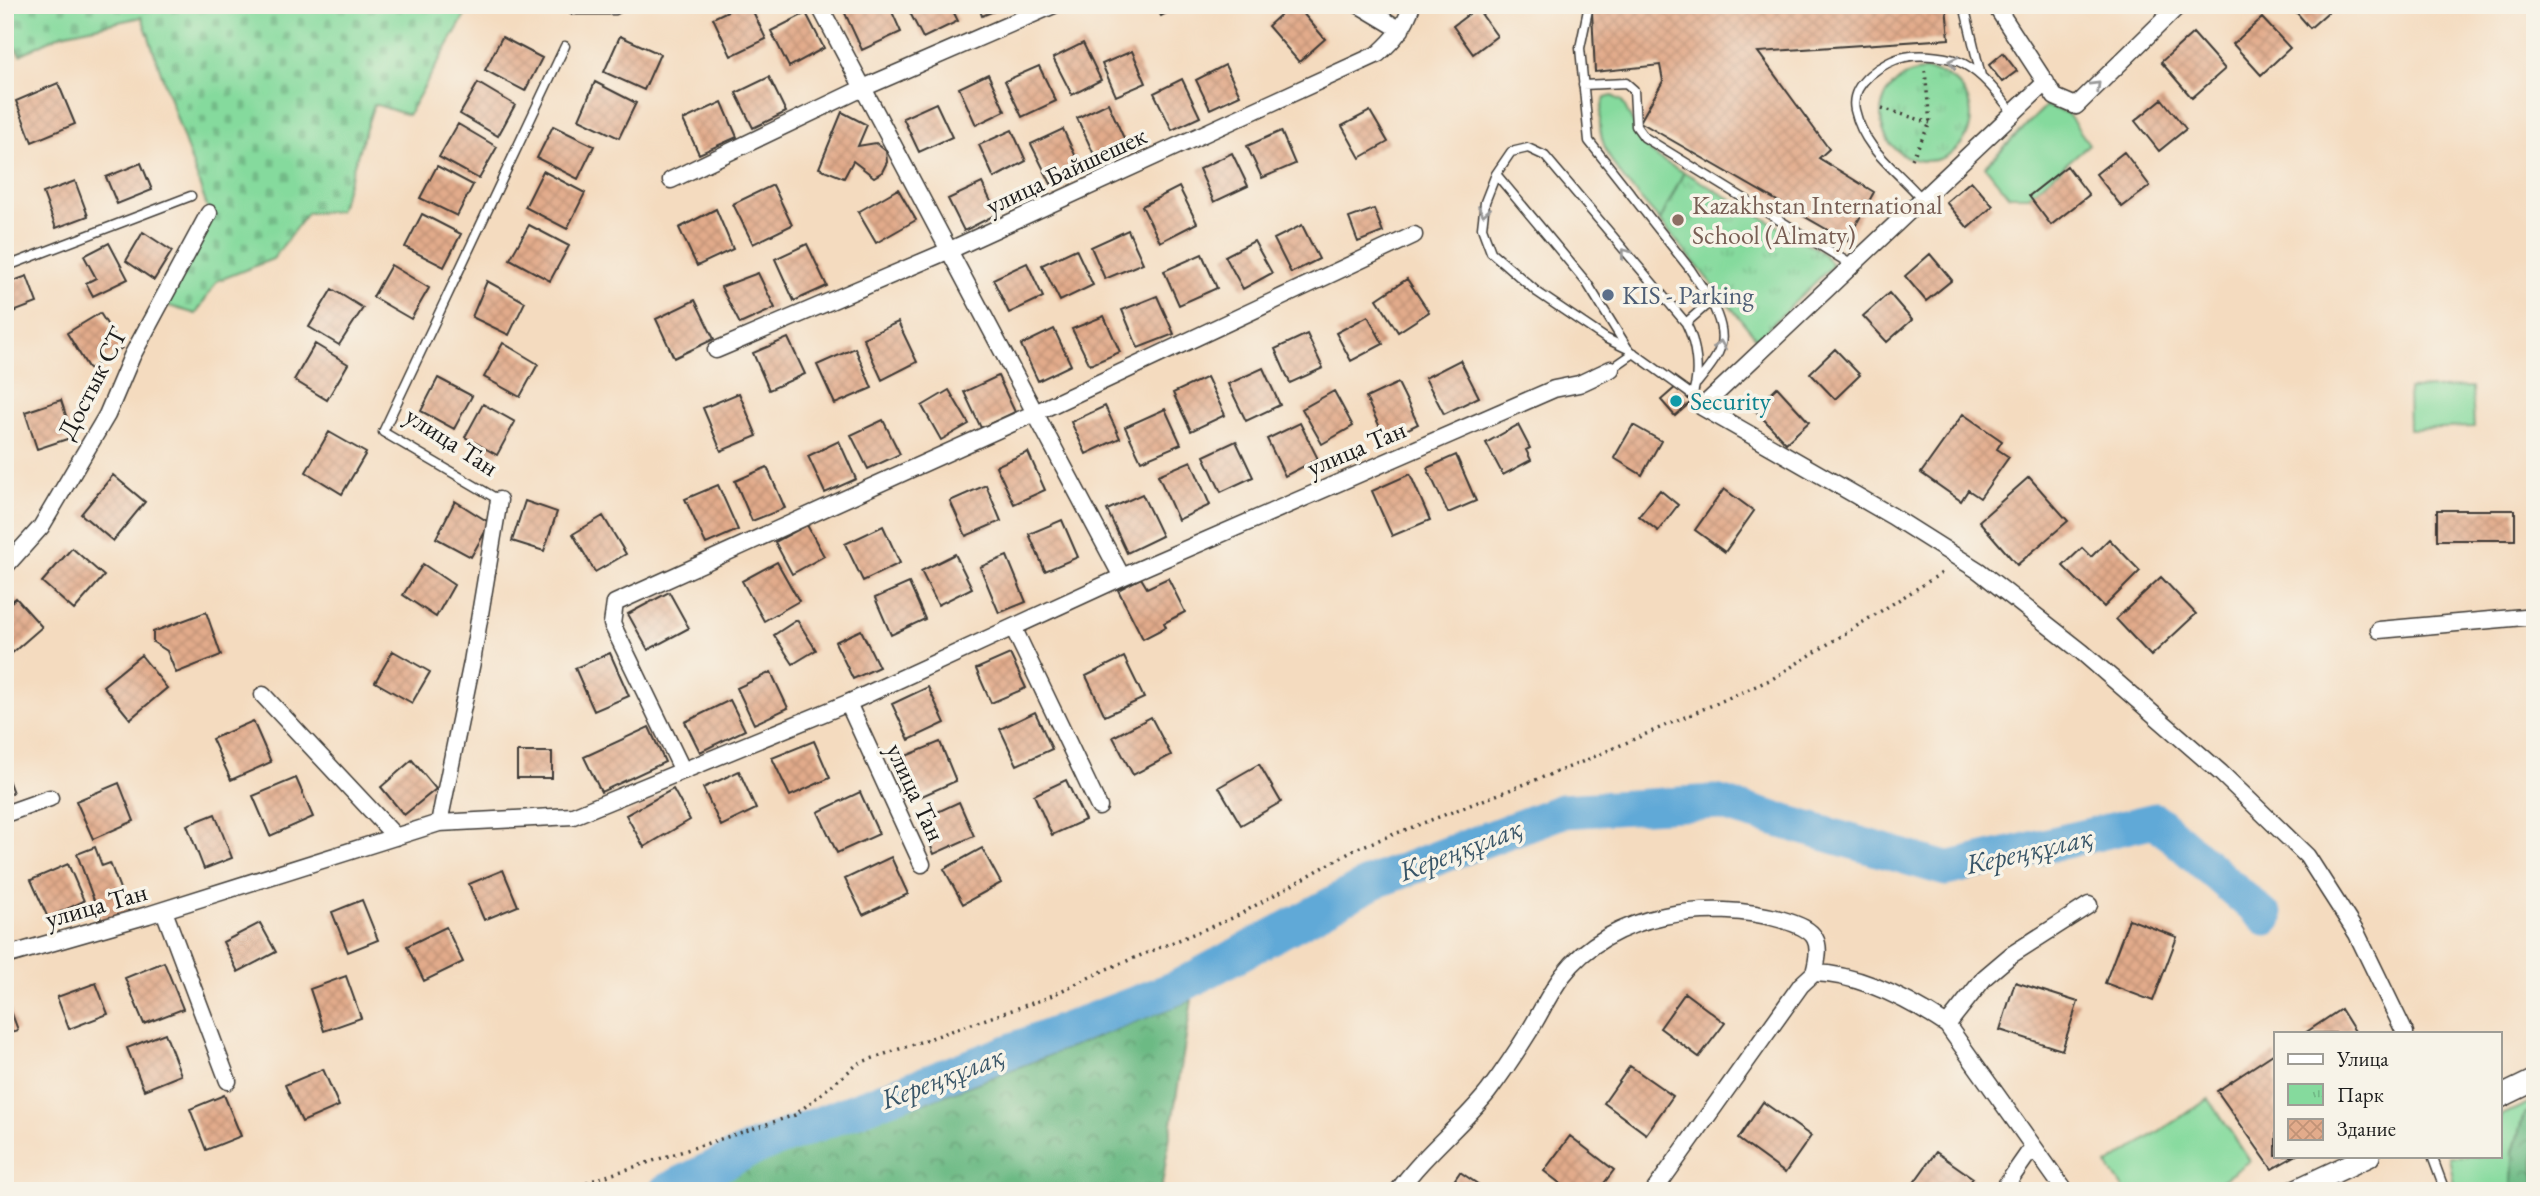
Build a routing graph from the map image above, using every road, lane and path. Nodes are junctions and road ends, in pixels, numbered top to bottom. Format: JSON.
{"nodes":[{"id":1,"x":568,"y":5,"type":"edge"},
{"id":2,"x":625,"y":5,"type":"edge"},
{"id":3,"x":819,"y":5,"type":"edge"},
{"id":4,"x":1054,"y":5,"type":"edge"},
{"id":5,"x":1359,"y":5,"type":"edge"},
{"id":6,"x":1412,"y":5,"type":"edge"},
{"id":7,"x":1589,"y":5,"type":"edge"},
{"id":8,"x":1964,"y":5,"type":"edge"},
{"id":9,"x":1995,"y":5,"type":"edge"},
{"id":10,"x":2179,"y":5,"type":"edge"},
{"id":11,"x":1401,"y":30,"type":"junction"},
{"id":12,"x":565,"y":46,"type":"dead end"},
{"id":13,"x":1925,"y":71,"type":"dead end"},
{"id":14,"x":1981,"y":76,"type":"junction"},
{"id":15,"x":2046,"y":82,"type":"junction"},
{"id":16,"x":1583,"y":85,"type":"junction"},
{"id":17,"x":863,"y":88,"type":"junction"},
{"id":18,"x":1882,"y":108,"type":"dead end"},
{"id":19,"x":2013,"y":113,"type":"junction"},
{"id":20,"x":1930,"y":123,"type":"junction"},
{"id":21,"x":1912,"y":159,"type":"dead end"},
{"id":22,"x":1496,"y":174,"type":"junction"},
{"id":23,"x":671,"y":180,"type":"dead end"},
{"id":24,"x":191,"y":196,"type":"dead end"},
{"id":25,"x":1922,"y":199,"type":"junction"},
{"id":26,"x":209,"y":213,"type":"dead end"},
{"id":27,"x":1414,"y":235,"type":"dead end"},
{"id":28,"x":950,"y":250,"type":"junction"},
{"id":29,"x":1852,"y":265,"type":"junction"},
{"id":30,"x":5,"y":267,"type":"edge"},
{"id":31,"x":1711,"y":301,"type":"junction"},
{"id":32,"x":1686,"y":323,"type":"junction"},
{"id":33,"x":716,"y":350,"type":"dead end"},
{"id":34,"x":1631,"y":351,"type":"junction"},
{"id":35,"x":1611,"y":369,"type":"joint"},
{"id":36,"x":1697,"y":383,"type":"junction"},
{"id":37,"x":1697,"y":401,"type":"junction"},
{"id":38,"x":1037,"y":412,"type":"junction"},
{"id":39,"x":499,"y":500,"type":"joint"},
{"id":40,"x":1962,"y":560,"type":"junction"},
{"id":41,"x":5,"y":567,"type":"edge"},
{"id":42,"x":1122,"y":577,"type":"junction"},
{"id":43,"x":2535,"y":617,"type":"edge"},
{"id":44,"x":1013,"y":627,"type":"junction"},
{"id":45,"x":2379,"y":630,"type":"dead end"},
{"id":46,"x":263,"y":695,"type":"dead end"},
{"id":47,"x":848,"y":703,"type":"junction"},
{"id":48,"x":683,"y":771,"type":"junction"},
{"id":49,"x":50,"y":798,"type":"dead end"},
{"id":50,"x":1100,"y":807,"type":"dead end"},
{"id":51,"x":5,"y":814,"type":"edge"},
{"id":52,"x":439,"y":823,"type":"junction"},
{"id":53,"x":396,"y":837,"type":"junction"},
{"id":54,"x":922,"y":864,"type":"dead end"},
{"id":55,"x":2089,"y":905,"type":"dead end"},
{"id":56,"x":164,"y":911,"type":"junction"},
{"id":57,"x":5,"y":956,"type":"edge"},
{"id":58,"x":1814,"y":973,"type":"junction"},
{"id":59,"x":1947,"y":1025,"type":"junction"},
{"id":60,"x":2405,"y":1032,"type":"edge"},
{"id":61,"x":2535,"y":1080,"type":"edge"},
{"id":62,"x":228,"y":1081,"type":"dead end"},
{"id":63,"x":2502,"y":1096,"type":"edge"},
{"id":64,"x":2032,"y":1148,"type":"junction"},
{"id":65,"x":2365,"y":1158,"type":"edge"},
{"id":66,"x":2433,"y":1158,"type":"edge"},
{"id":67,"x":561,"y":1191,"type":"edge"},
{"id":68,"x":1398,"y":1191,"type":"edge"},
{"id":69,"x":1654,"y":1191,"type":"edge"},
{"id":70,"x":2002,"y":1191,"type":"edge"},
{"id":71,"x":2065,"y":1191,"type":"edge"},
{"id":72,"x":2294,"y":1191,"type":"edge"},
{"id":73,"x":2445,"y":1191,"type":"edge"}],
"edges":[{"from":1,"to":2,"type":"lane"},
{"from":3,"to":17,"type":"street"},
{"from":4,"to":17,"type":"street"},
{"from":5,"to":11,"type":"street"},
{"from":6,"to":11,"type":"street","name":"улица Байшешек"},
{"from":7,"to":16,"type":"lane"},
{"from":8,"to":14,"type":"lane"},
{"from":9,"to":15,"type":"street"},
{"from":15,"to":10,"type":"street","one_way":true},
{"from":11,"to":28,"type":"street","name":"улица Байшешек"},
{"from":12,"to":39,"type":"lane","name":"улица Тан"},
{"from":13,"to":20,"type":"path"},
{"from":14,"to":19,"type":"lane"},
{"from":14,"to":25,"type":"lane","one_way":true},
{"from":15,"to":19,"type":"street"},
{"from":16,"to":29,"type":"lane"},
{"from":16,"to":31,"type":"lane"},
{"from":17,"to":23,"type":"street"},
{"from":17,"to":28,"type":"street"},
{"from":18,"to":20,"type":"path"},
{"from":19,"to":25,"type":"street"},
{"from":20,"to":21,"type":"path"},
{"from":32,"to":22,"type":"lane","one_way":true},
{"from":22,"to":34,"type":"lane"},
{"from":22,"to":34,"type":"lane","one_way":true},
{"from":24,"to":30,"type":"lane"},
{"from":25,"to":29,"type":"street"},
{"from":26,"to":41,"type":"street","name":"Достык СТ"},
{"from":27,"to":38,"type":"street"},
{"from":28,"to":33,"type":"street","name":"улица Байшешек"},
{"from":28,"to":38,"type":"street"},
{"from":29,"to":37,"type":"street"},
{"from":31,"to":32,"type":"lane"},
{"from":36,"to":31,"type":"lane","one_way":true},
{"from":32,"to":36,"type":"lane"},
{"from":34,"to":35,"type":"lane"},
{"from":34,"to":37,"type":"lane"},
{"from":35,"to":42,"type":"street","name":"улица Тан"},
{"from":36,"to":37,"type":"lane"},
{"from":37,"to":40,"type":"street"},
{"from":38,"to":42,"type":"street"},
{"from":38,"to":48,"type":"street"},
{"from":39,"to":52,"type":"street","name":"улица Тан"},
{"from":40,"to":60,"type":"street"},
{"from":40,"to":67,"type":"path"},
{"from":42,"to":44,"type":"street","name":"улица Тан"},
{"from":43,"to":45,"type":"street"},
{"from":44,"to":47,"type":"street","name":"улица Тан"},
{"from":44,"to":50,"type":"street"},
{"from":46,"to":53,"type":"street"},
{"from":47,"to":48,"type":"street","name":"улица Тан"},
{"from":47,"to":54,"type":"street","name":"улица Тан"},
{"from":48,"to":52,"type":"street","name":"улица Тан"},
{"from":49,"to":51,"type":"street"},
{"from":52,"to":53,"type":"street","name":"улица Тан"},
{"from":53,"to":56,"type":"street","name":"улица Тан"},
{"from":55,"to":59,"type":"street"},
{"from":56,"to":57,"type":"street","name":"улица Тан"},
{"from":56,"to":62,"type":"street"},
{"from":58,"to":59,"type":"street"},
{"from":58,"to":68,"type":"street"},
{"from":58,"to":69,"type":"street"},
{"from":59,"to":64,"type":"street"},
{"from":61,"to":63,"type":"street"},
{"from":64,"to":70,"type":"street"},
{"from":64,"to":71,"type":"street"},
{"from":65,"to":72,"type":"street"},
{"from":66,"to":73,"type":"lane"}]}
